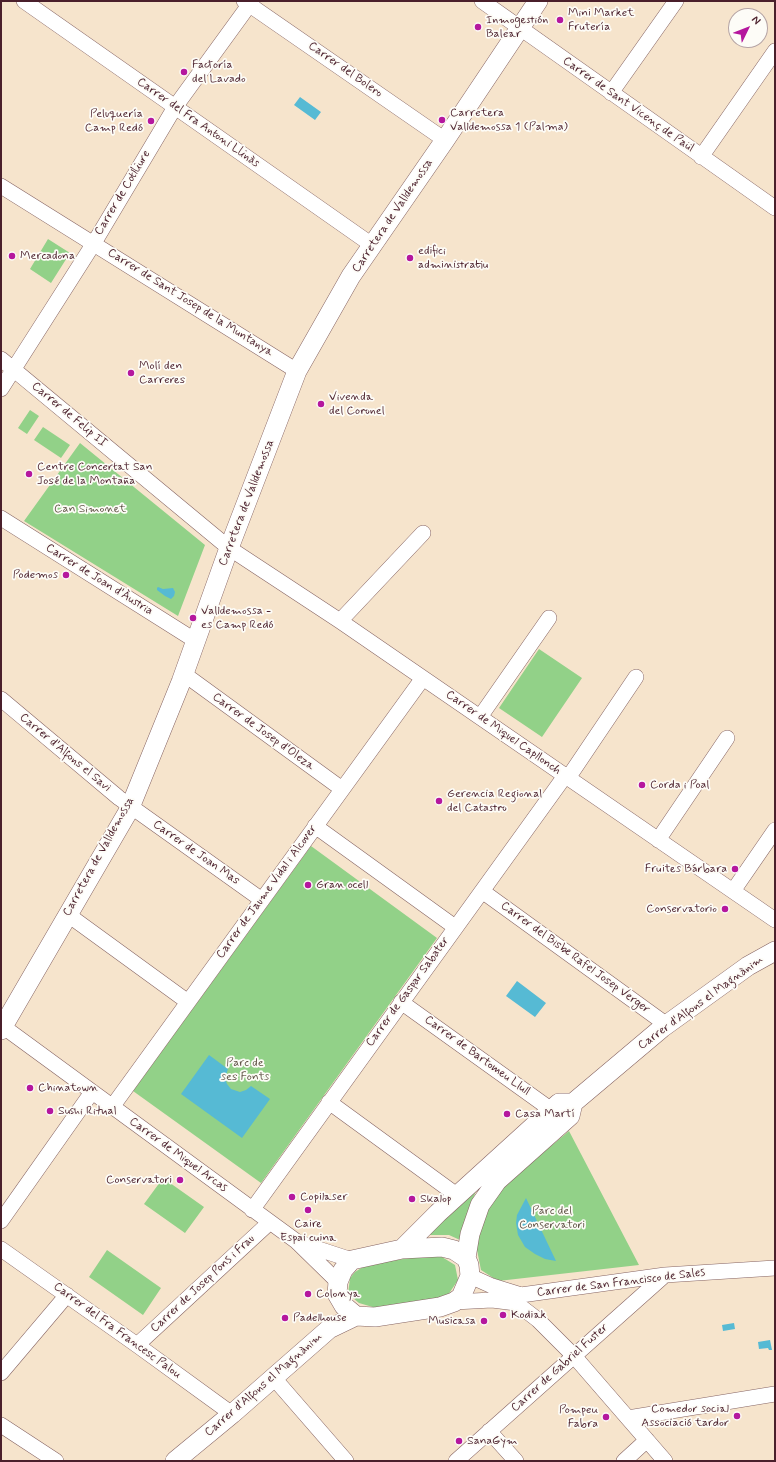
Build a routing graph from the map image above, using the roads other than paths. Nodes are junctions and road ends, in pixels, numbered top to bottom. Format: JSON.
{"nodes":[{"id":1,"x":24,"y":1,"type":"edge"},
{"id":2,"x":482,"y":1,"type":"edge"},
{"id":3,"x":538,"y":1,"type":"edge"},
{"id":4,"x":676,"y":1,"type":"edge"},
{"id":5,"x":248,"y":2,"type":"edge"},
{"id":6,"x":519,"y":28,"type":"junction"},
{"id":7,"x":775,"y":51,"type":"edge"},
{"id":8,"x":611,"y":93,"type":"junction"},
{"id":9,"x":175,"y":107,"type":"junction"},
{"id":10,"x":445,"y":140,"type":"junction"},
{"id":11,"x":701,"y":157,"type":"junction"},
{"id":12,"x":1,"y":186,"type":"edge"},
{"id":13,"x":772,"y":200,"type":"edge"},
{"id":14,"x":94,"y":243,"type":"junction"},
{"id":15,"x":372,"y":246,"type":"junction"},
{"id":16,"x":1,"y":359,"type":"edge"},
{"id":17,"x":13,"y":369,"type":"junction"},
{"id":18,"x":297,"y":371,"type":"junction"},
{"id":19,"x":1,"y":389,"type":"edge"},
{"id":20,"x":1,"y":518,"type":"edge"},
{"id":21,"x":423,"y":533,"type":"dead end"},
{"id":22,"x":229,"y":548,"type":"junction"},
{"id":23,"x":549,"y":618,"type":"dead end"},
{"id":24,"x":340,"y":621,"type":"junction"},
{"id":25,"x":196,"y":641,"type":"junction"},
{"id":26,"x":184,"y":674,"type":"junction"},
{"id":27,"x":636,"y":677,"type":"dead end"},
{"id":28,"x":423,"y":678,"type":"junction"},
{"id":29,"x":1,"y":699,"type":"edge"},
{"id":30,"x":480,"y":717,"type":"junction"},
{"id":31,"x":727,"y":738,"type":"dead end"},
{"id":32,"x":566,"y":777,"type":"junction"},
{"id":33,"x":342,"y":789,"type":"junction"},
{"id":34,"x":130,"y":806,"type":"junction"},
{"id":35,"x":315,"y":826,"type":"junction"},
{"id":36,"x":775,"y":830,"type":"edge"},
{"id":37,"x":658,"y":840,"type":"junction"},
{"id":38,"x":482,"y":891,"type":"junction"},
{"id":39,"x":733,"y":891,"type":"junction"},
{"id":40,"x":262,"y":900,"type":"junction"},
{"id":41,"x":67,"y":914,"type":"junction"},
{"id":42,"x":775,"y":920,"type":"edge"},
{"id":43,"x":455,"y":927,"type":"junction"},
{"id":44,"x":775,"y":951,"type":"edge"},
{"id":45,"x":188,"y":1002,"type":"junction"},
{"id":46,"x":401,"y":1002,"type":"junction"},
{"id":47,"x":667,"y":1025,"type":"junction"},
{"id":48,"x":2,"y":1027,"type":"edge"},
{"id":49,"x":92,"y":1092,"type":"junction"},
{"id":50,"x":329,"y":1102,"type":"junction"},
{"id":51,"x":573,"y":1103,"type":"junction"},
{"id":52,"x":112,"y":1107,"type":"junction"},
{"id":53,"x":547,"y":1113,"type":"junction"},
{"id":54,"x":458,"y":1196,"type":"junction"},
{"id":55,"x":252,"y":1210,"type":"junction"},
{"id":56,"x":1,"y":1221,"type":"edge"},
{"id":57,"x":269,"y":1222,"type":"junction"},
{"id":58,"x":296,"y":1241,"type":"junction"},
{"id":59,"x":402,"y":1248,"type":"junction"},
{"id":60,"x":1,"y":1249,"type":"edge"},
{"id":61,"x":352,"y":1260,"type":"junction"},
{"id":62,"x":468,"y":1267,"type":"junction"},
{"id":63,"x":775,"y":1268,"type":"edge"},
{"id":64,"x":665,"y":1275,"type":"junction"},
{"id":65,"x":338,"y":1282,"type":"junction"},
{"id":66,"x":67,"y":1295,"type":"junction"},
{"id":67,"x":519,"y":1299,"type":"junction"},
{"id":68,"x":454,"y":1302,"type":"junction"},
{"id":69,"x":356,"y":1316,"type":"junction"},
{"id":70,"x":137,"y":1345,"type":"junction"},
{"id":71,"x":574,"y":1356,"type":"junction"},
{"id":72,"x":1,"y":1373,"type":"edge"},
{"id":73,"x":273,"y":1377,"type":"junction"},
{"id":74,"x":775,"y":1394,"type":"edge"},
{"id":75,"x":232,"y":1414,"type":"junction"},
{"id":76,"x":628,"y":1418,"type":"junction"},
{"id":77,"x":1,"y":1425,"type":"edge"},
{"id":78,"x":489,"y":1431,"type":"junction"},
{"id":79,"x":647,"y":1440,"type":"junction"},
{"id":80,"x":56,"y":1461,"type":"edge"},
{"id":81,"x":176,"y":1461,"type":"edge"},
{"id":82,"x":346,"y":1461,"type":"edge"},
{"id":83,"x":456,"y":1461,"type":"edge"},
{"id":84,"x":516,"y":1461,"type":"edge"},
{"id":85,"x":624,"y":1461,"type":"edge"},
{"id":86,"x":665,"y":1461,"type":"edge"}],
"edges":[{"from":1,"to":9,"type":"street","name":"Carrer del Fra Antoni Llinàs"},
{"from":2,"to":6,"type":"street","name":"Carrer de Sant Vicenç de Paül"},
{"from":3,"to":6,"type":"main road","name":"Carretera de Valldemossa"},
{"from":4,"to":8,"type":"street"},
{"from":5,"to":9,"type":"street","name":"Carrer de Cotlliure"},
{"from":5,"to":10,"type":"street","name":"Carrer del Bolero"},
{"from":6,"to":8,"type":"street","name":"Carrer de Sant Vicenç de Paül"},
{"from":6,"to":10,"type":"main road","name":"Carretera de Valldemossa"},
{"from":7,"to":11,"type":"street"},
{"from":8,"to":11,"type":"street","name":"Carrer de Sant Vicenç de Paül"},
{"from":9,"to":14,"type":"street","name":"Carrer de Cotlliure"},
{"from":9,"to":15,"type":"street","name":"Carrer del Fra Antoni Llinàs"},
{"from":10,"to":15,"type":"main road","name":"Carretera de Valldemossa"},
{"from":11,"to":13,"type":"street","name":"Carrer de Sant Vicenç de Paül"},
{"from":12,"to":14,"type":"street","name":"Carrer de Sant Josep de la Muntanya"},
{"from":14,"to":17,"type":"street","name":"Carrer de Cotlliure"},
{"from":14,"to":18,"type":"street","name":"Carrer de Sant Josep de la Muntanya"},
{"from":15,"to":18,"type":"main road","name":"Carretera de Valldemossa"},
{"from":16,"to":17,"type":"street","name":"Carrer de Felip II"},
{"from":17,"to":19,"type":"street","name":"Carrer de Cotlliure"},
{"from":17,"to":22,"type":"street","name":"Carrer de Felip II"},
{"from":18,"to":22,"type":"main road","name":"Carretera de Valldemossa"},
{"from":20,"to":25,"type":"street","name":"Carrer de Joan d'Àustria"},
{"from":21,"to":24,"type":"street"},
{"from":22,"to":24,"type":"street","name":"Carrer de Miquel Capllonch"},
{"from":22,"to":25,"type":"main road","name":"Carretera de Valldemossa"},
{"from":23,"to":30,"type":"street"},
{"from":24,"to":28,"type":"street","name":"Carrer de Miquel Capllonch"},
{"from":25,"to":26,"type":"main road","name":"Carretera de Valldemossa"},
{"from":26,"to":33,"type":"street","name":"Carrer de Josep d'Oleza"},
{"from":26,"to":34,"type":"main road","name":"Carretera de Valldemossa"},
{"from":27,"to":32,"type":"street","name":"Carrer de Gaspar Sabater"},
{"from":28,"to":30,"type":"street","name":"Carrer de Miquel Capllonch"},
{"from":28,"to":33,"type":"street","name":"Carrer de Jaume Vidal i Alcover"},
{"from":29,"to":34,"type":"street","name":"Carrer d'Alfons el Savi"},
{"from":30,"to":32,"type":"street","name":"Carrer de Miquel Capllonch"},
{"from":31,"to":37,"type":"street"},
{"from":32,"to":37,"type":"street","name":"Carrer de Miquel Capllonch"},
{"from":32,"to":38,"type":"street","name":"Carrer de Gaspar Sabater"},
{"from":33,"to":35,"type":"street","name":"Carrer de Jaume Vidal i Alcover"},
{"from":34,"to":40,"type":"street","name":"Carrer de Joan Mas"},
{"from":34,"to":41,"type":"main road","name":"Carretera de Valldemossa"},
{"from":35,"to":40,"type":"street","name":"Carrer de Jaume Vidal i Alcover"},
{"from":35,"to":43,"type":"street"},
{"from":36,"to":39,"type":"street"},
{"from":37,"to":39,"type":"street","name":"Carrer de Miquel Capllonch"},
{"from":38,"to":43,"type":"street","name":"Carrer de Gaspar Sabater"},
{"from":38,"to":47,"type":"street","name":"Carrer del Bisbe Rafel Josep Verger"},
{"from":39,"to":42,"type":"street","name":"Carrer de Miquel Capllonch"},
{"from":40,"to":45,"type":"street","name":"Carrer de Jaume Vidal i Alcover"},
{"from":41,"to":45,"type":"street"},
{"from":41,"to":48,"type":"main road","name":"Carretera de Valldemossa"},
{"from":43,"to":46,"type":"street","name":"Carrer de Gaspar Sabater"},
{"from":44,"to":47,"type":"main road","name":"Carrer d'Alfons el Magnànim"},
{"from":45,"to":52,"type":"street","name":"Carrer de Jaume Vidal i Alcover"},
{"from":46,"to":50,"type":"street","name":"Carrer de Gaspar Sabater"},
{"from":46,"to":53,"type":"street","name":"Carrer de Bartomeu Llull"},
{"from":47,"to":51,"type":"main road","name":"Carrer d'Alfons el Magnànim"},
{"from":48,"to":49,"type":"street","name":"Carrer de Miquel Arcas"},
{"from":49,"to":52,"type":"street","name":"Carrer de Miquel Arcas"},
{"from":49,"to":56,"type":"street"},
{"from":50,"to":54,"type":"street"},
{"from":50,"to":55,"type":"street","name":"Carrer de Gaspar Sabater"},
{"from":51,"to":53,"type":"main road","name":"Carrer d'Alfons el Magnànim"},
{"from":51,"to":62,"type":"main road","name":"Carrer d'Alfons el Magnànim"},
{"from":52,"to":55,"type":"street","name":"Carrer de Miquel Arcas"},
{"from":53,"to":54,"type":"main road","name":"Carrer d'Alfons el Magnànim"},
{"from":54,"to":59,"type":"main road","name":"Carrer d'Alfons el Magnànim"},
{"from":55,"to":57,"type":"street","name":"Carrer de Miquel Arcas"},
{"from":57,"to":58,"type":"street","name":"Carrer de Miquel Arcas"},
{"from":57,"to":70,"type":"street","name":"Carrer de Josep Pons i Frau"},
{"from":58,"to":61,"type":"street","name":"Carrer de Miquel Arcas"},
{"from":58,"to":65,"type":"street","name":"Carrer de Miquel Arcas"},
{"from":59,"to":61,"type":"main road"},
{"from":59,"to":62,"type":"main road"},
{"from":60,"to":66,"type":"street","name":"Carrer del Fra Francesc Palou"},
{"from":61,"to":65,"type":"main road"},
{"from":62,"to":67,"type":"street","name":"Carrer de San Francisco de Sales"},
{"from":62,"to":68,"type":"main road","name":"Carrer d'Alfons el Magnànim"},
{"from":63,"to":64,"type":"street","name":"Carrer de San Francisco de Sales"},
{"from":64,"to":67,"type":"street","name":"Carrer de San Francisco de Sales"},
{"from":64,"to":71,"type":"street","name":"Carrer de Gabriel Fuster"},
{"from":65,"to":69,"type":"main road"},
{"from":66,"to":70,"type":"street","name":"Carrer del Fra Francesc Palou"},
{"from":66,"to":72,"type":"street"},
{"from":67,"to":68,"type":"street","name":"Carrer de San Francisco de Sales"},
{"from":67,"to":71,"type":"street"},
{"from":68,"to":69,"type":"main road"},
{"from":69,"to":73,"type":"main road","name":"Carrer d'Alfons el Magnànim"},
{"from":70,"to":75,"type":"street","name":"Carrer del Fra Francesc Palou"},
{"from":71,"to":76,"type":"street"},
{"from":71,"to":78,"type":"street","name":"Carrer de Gabriel Fuster"},
{"from":73,"to":75,"type":"main road","name":"Carrer d'Alfons el Magnànim"},
{"from":73,"to":82,"type":"street"},
{"from":74,"to":76,"type":"street"},
{"from":75,"to":81,"type":"main road","name":"Carrer d'Alfons el Magnànim"},
{"from":76,"to":79,"type":"street"},
{"from":77,"to":80,"type":"street"},
{"from":78,"to":83,"type":"street","name":"Carrer de Gabriel Fuster"},
{"from":78,"to":84,"type":"street"},
{"from":79,"to":85,"type":"street"},
{"from":79,"to":86,"type":"street"}]}
